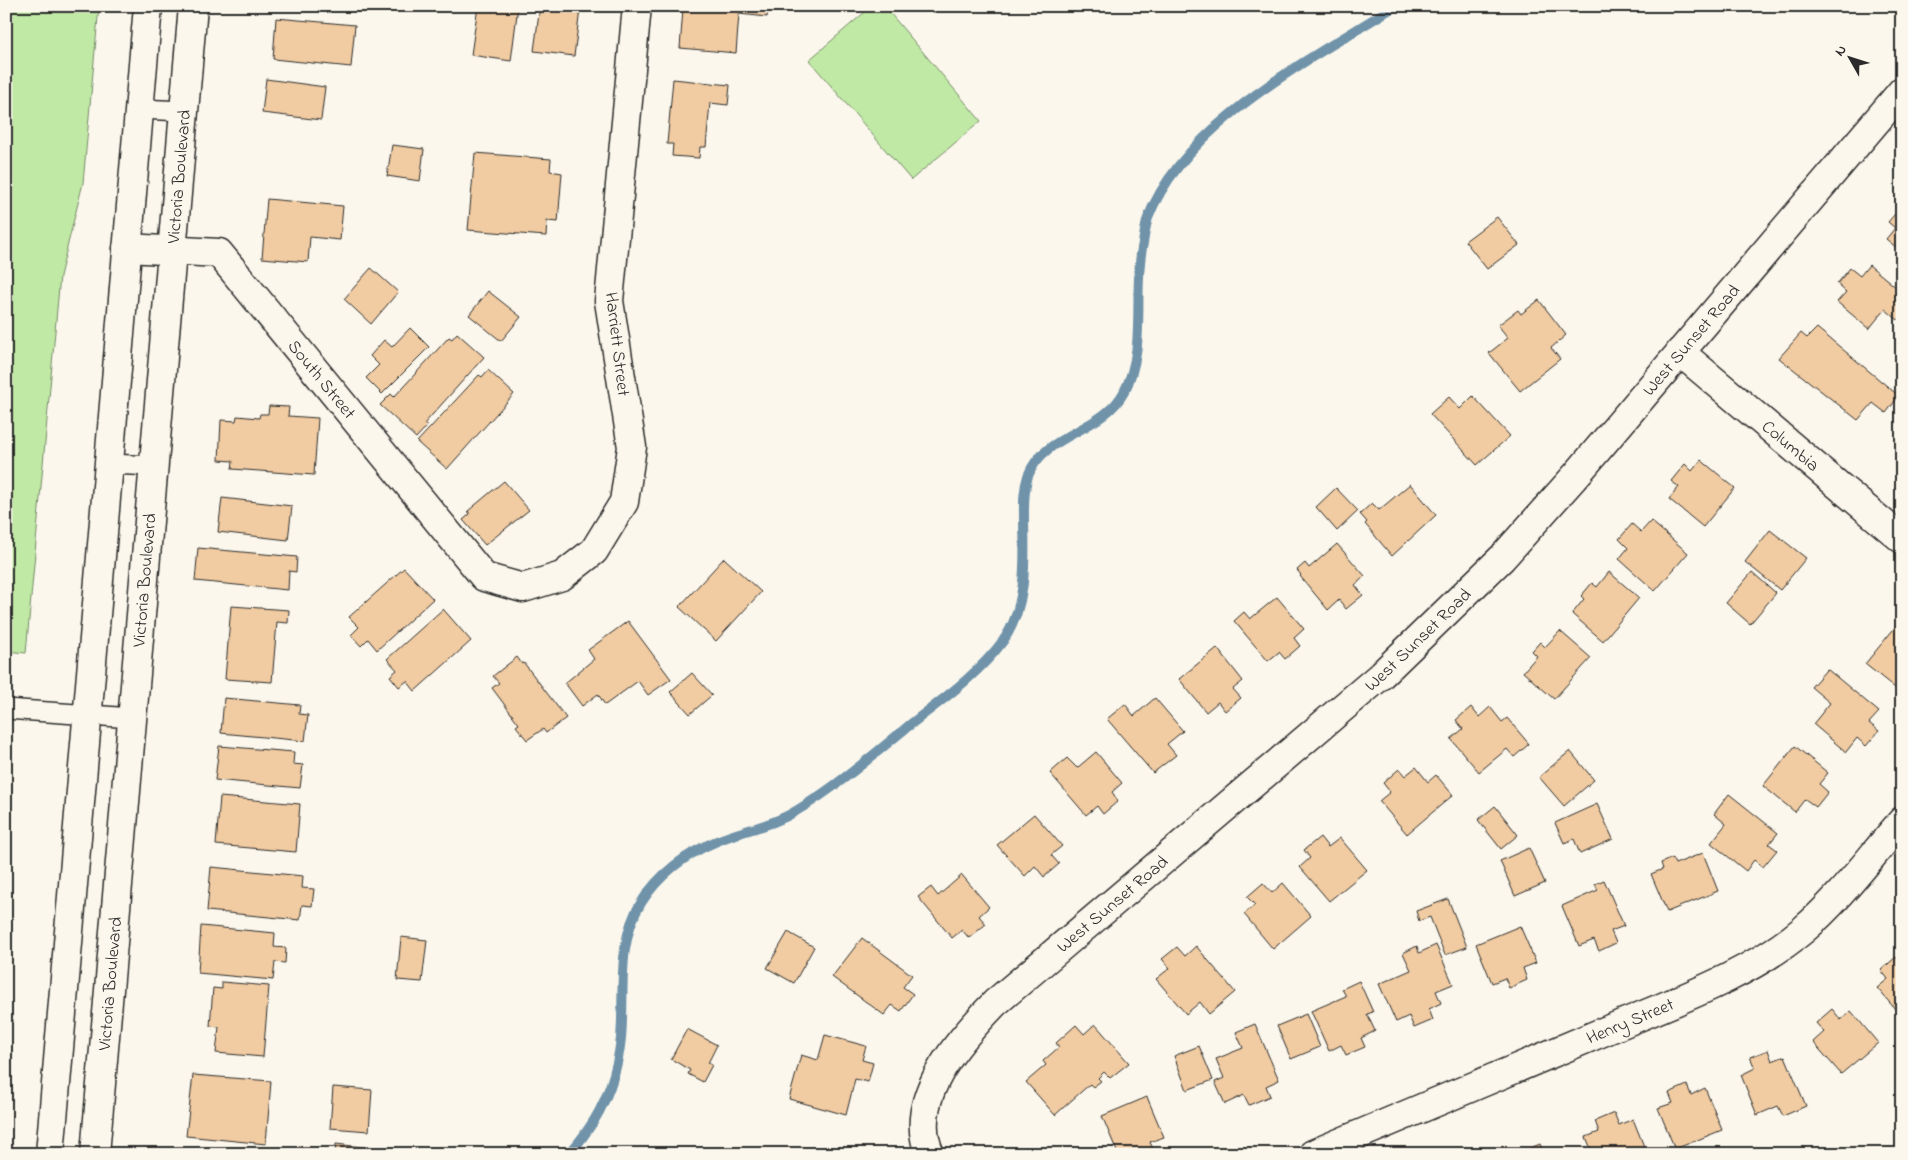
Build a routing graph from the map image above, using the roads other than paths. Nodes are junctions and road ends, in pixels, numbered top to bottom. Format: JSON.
{"nodes":[{"id":1,"x":148,"y":6,"type":"edge"},
{"id":2,"x":193,"y":6,"type":"edge"},
{"id":3,"x":637,"y":6,"type":"edge"},
{"id":4,"x":1902,"y":91,"type":"edge"},
{"id":5,"x":139,"y":109,"type":"junction"},
{"id":6,"x":184,"y":111,"type":"junction"},
{"id":7,"x":127,"y":248,"type":"junction"},
{"id":8,"x":172,"y":251,"type":"junction"},
{"id":9,"x":1680,"y":352,"type":"junction"},
{"id":10,"x":108,"y":464,"type":"junction"},
{"id":11,"x":154,"y":466,"type":"junction"},
{"id":12,"x":1902,"y":539,"type":"edge"},
{"id":13,"x":484,"y":577,"type":"joint"},
{"id":14,"x":6,"y":709,"type":"edge"},
{"id":15,"x":87,"y":716,"type":"junction"},
{"id":16,"x":132,"y":718,"type":"junction"},
{"id":17,"x":1902,"y":821,"type":"edge"},
{"id":18,"x":50,"y":1154,"type":"edge"},
{"id":19,"x":95,"y":1154,"type":"edge"},
{"id":20,"x":930,"y":1154,"type":"edge"},
{"id":21,"x":1313,"y":1154,"type":"edge"}],
"edges":[{"from":1,"to":5,"type":"street"},
{"from":2,"to":6,"type":"street","name":"Victoria Boulevard"},
{"from":3,"to":13,"type":"street","name":"Harriett Street"},
{"from":4,"to":9,"type":"street","name":"West Sunset Road"},
{"from":5,"to":6,"type":"lane"},
{"from":5,"to":7,"type":"street"},
{"from":6,"to":8,"type":"street","name":"Victoria Boulevard"},
{"from":7,"to":8,"type":"street","name":"South Street"},
{"from":7,"to":10,"type":"street"},
{"from":8,"to":11,"type":"street","name":"Victoria Boulevard"},
{"from":8,"to":13,"type":"street","name":"South Street"},
{"from":9,"to":12,"type":"street","name":"Columbia"},
{"from":9,"to":20,"type":"street","name":"West Sunset Road"},
{"from":10,"to":11,"type":"lane"},
{"from":10,"to":15,"type":"street"},
{"from":11,"to":16,"type":"street","name":"Victoria Boulevard"},
{"from":14,"to":15,"type":"lane"},
{"from":15,"to":16,"type":"lane"},
{"from":15,"to":18,"type":"street"},
{"from":16,"to":19,"type":"street","name":"Victoria Boulevard"},
{"from":17,"to":21,"type":"street","name":"Henry Street"}]}
